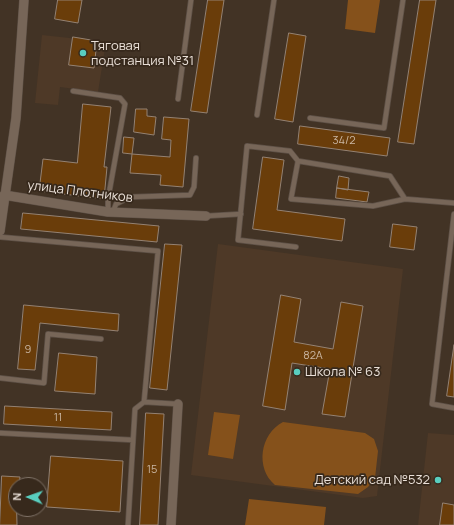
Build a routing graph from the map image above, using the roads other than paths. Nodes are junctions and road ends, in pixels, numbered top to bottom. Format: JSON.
{"nodes":[{"id":1,"x":24,"y":0,"type":"edge"},
{"id":2,"x":191,"y":0,"type":"edge"},
{"id":3,"x":274,"y":0,"type":"edge"},
{"id":4,"x":402,"y":0,"type":"edge"},
{"id":5,"x":73,"y":91,"type":"dead end"},
{"id":6,"x":178,"y":99,"type":"dead end"},
{"id":7,"x":257,"y":115,"type":"dead end"},
{"id":8,"x":310,"y":118,"type":"dead end"},
{"id":9,"x":196,"y":158,"type":"dead end"},
{"id":10,"x":298,"y":161,"type":"junction"},
{"id":11,"x":2,"y":197,"type":"edge"},
{"id":12,"x":405,"y":199,"type":"junction"},
{"id":13,"x":454,"y":203,"type":"edge"},
{"id":14,"x":111,"y":212,"type":"junction"},
{"id":15,"x":241,"y":214,"type":"junction"},
{"id":16,"x":454,"y":214,"type":"edge"},
{"id":17,"x":206,"y":216,"type":"joint"},
{"id":18,"x":0,"y":231,"type":"edge"},
{"id":19,"x":0,"y":237,"type":"edge"},
{"id":20,"x":296,"y":247,"type":"dead end"},
{"id":21,"x":101,"y":339,"type":"dead end"},
{"id":22,"x":0,"y":378,"type":"edge"},
{"id":23,"x":144,"y":402,"type":"junction"},
{"id":24,"x":178,"y":404,"type":"joint"},
{"id":25,"x":454,"y":408,"type":"edge"},
{"id":26,"x":0,"y":433,"type":"edge"},
{"id":27,"x":133,"y":440,"type":"junction"},
{"id":28,"x":128,"y":525,"type":"edge"},
{"id":29,"x":171,"y":525,"type":"edge"}],
"edges":[{"from":1,"to":11,"type":"street"},
{"from":2,"to":6,"type":"lane"},
{"from":3,"to":7,"type":"lane"},
{"from":4,"to":8,"type":"lane"},
{"from":5,"to":14,"type":"lane"},
{"from":9,"to":14,"type":"lane"},
{"from":10,"to":12,"type":"lane"},
{"from":10,"to":12,"type":"lane"},
{"from":10,"to":15,"type":"lane"},
{"from":11,"to":14,"type":"street","name":"улица Плотников"},
{"from":11,"to":18,"type":"street"},
{"from":12,"to":13,"type":"lane"},
{"from":14,"to":17,"type":"street","name":"улица Плотников"},
{"from":15,"to":17,"type":"lane"},
{"from":15,"to":20,"type":"lane"},
{"from":16,"to":25,"type":"lane"},
{"from":19,"to":23,"type":"lane"},
{"from":21,"to":22,"type":"lane"},
{"from":23,"to":24,"type":"lane"},
{"from":23,"to":27,"type":"lane"},
{"from":24,"to":29,"type":"street"},
{"from":26,"to":27,"type":"lane"},
{"from":27,"to":28,"type":"lane"}]}
